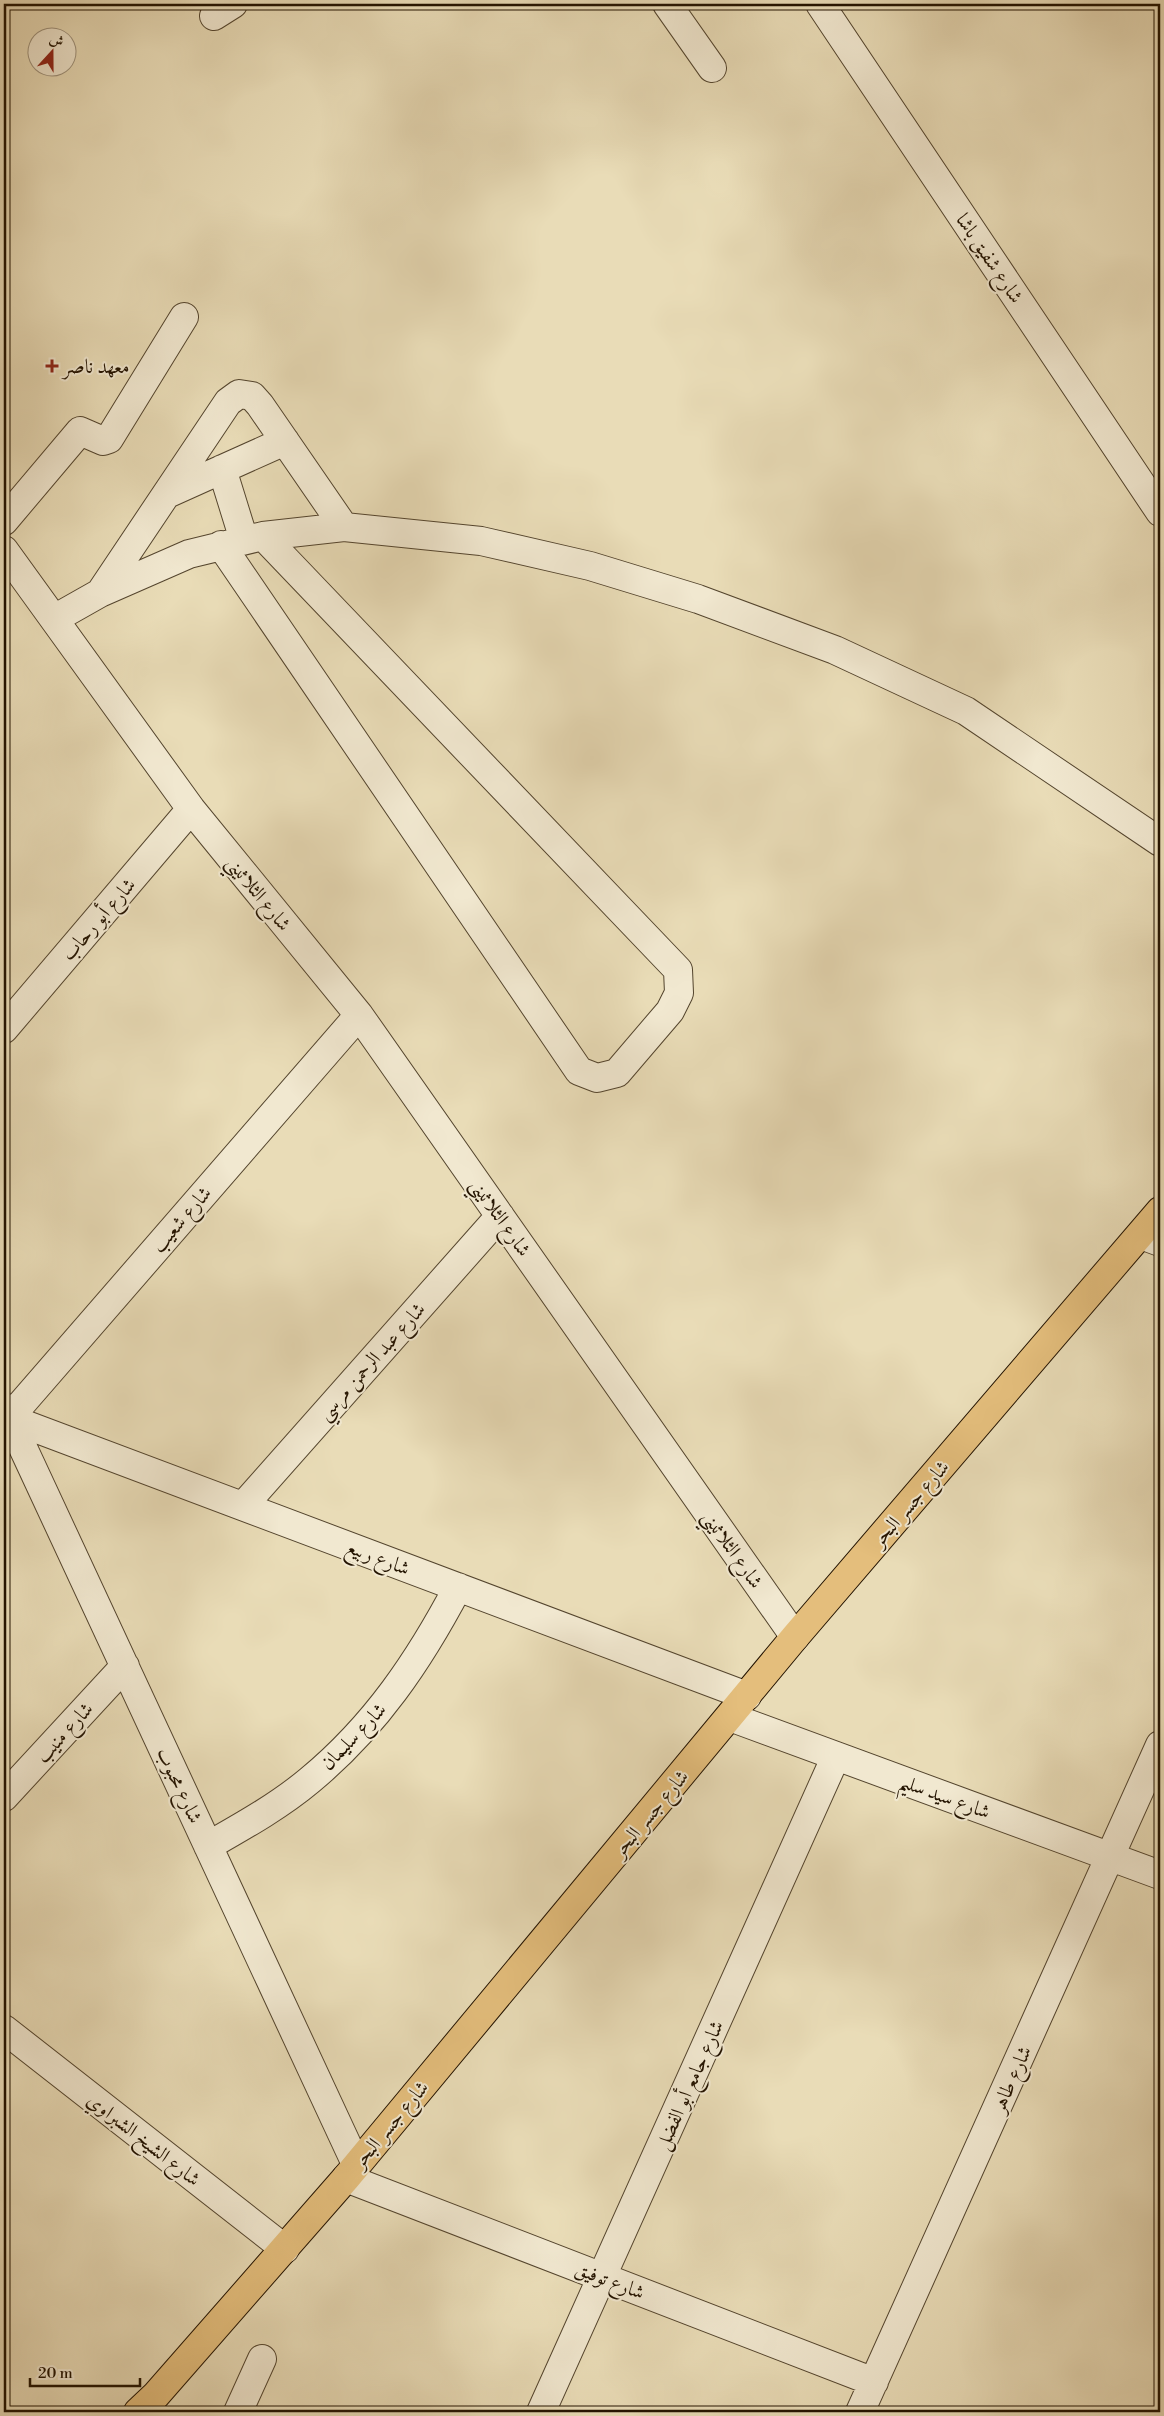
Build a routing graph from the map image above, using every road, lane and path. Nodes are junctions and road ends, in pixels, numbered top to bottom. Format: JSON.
{"nodes":[{"id":1,"x":667,"y":4,"type":"edge"},
{"id":2,"x":820,"y":4,"type":"edge"},
{"id":3,"x":712,"y":68,"type":"dead end"},
{"id":4,"x":184,"y":317,"type":"dead end"},
{"id":5,"x":285,"y":441,"type":"junction"},
{"id":6,"x":222,"y":469,"type":"junction"},
{"id":7,"x":167,"y":494,"type":"junction"},
{"id":8,"x":1160,"y":512,"type":"edge"},
{"id":9,"x":4,"y":521,"type":"edge"},
{"id":10,"x":344,"y":527,"type":"junction"},
{"id":11,"x":243,"y":541,"type":"junction"},
{"id":12,"x":4,"y":550,"type":"edge"},
{"id":13,"x":100,"y":593,"type":"junction"},
{"id":14,"x":54,"y":619,"type":"junction"},
{"id":15,"x":191,"y":809,"type":"junction"},
{"id":16,"x":1160,"y":842,"type":"edge"},
{"id":17,"x":359,"y":1015,"type":"junction"},
{"id":18,"x":4,"y":1029,"type":"edge"},
{"id":19,"x":1160,"y":1212,"type":"edge"},
{"id":20,"x":500,"y":1216,"type":"junction"},
{"id":21,"x":1150,"y":1238,"type":"edge"},
{"id":22,"x":5,"y":1416,"type":"edge"},
{"id":23,"x":242,"y":1506,"type":"junction"},
{"id":24,"x":458,"y":1587,"type":"junction"},
{"id":25,"x":794,"y":1637,"type":"junction"},
{"id":26,"x":125,"y":1666,"type":"junction"},
{"id":27,"x":747,"y":1696,"type":"junction"},
{"id":28,"x":730,"y":1717,"type":"junction"},
{"id":29,"x":1160,"y":1745,"type":"edge"},
{"id":30,"x":836,"y":1756,"type":"junction"},
{"id":31,"x":4,"y":1797,"type":"edge"},
{"id":32,"x":208,"y":1846,"type":"junction"},
{"id":33,"x":1111,"y":1856,"type":"junction"},
{"id":34,"x":1160,"y":1875,"type":"edge"},
{"id":35,"x":4,"y":2029,"type":"edge"},
{"id":36,"x":351,"y":2171,"type":"junction"},
{"id":37,"x":285,"y":2249,"type":"junction"},
{"id":38,"x":603,"y":2277,"type":"junction"},
{"id":39,"x":262,"y":2359,"type":"dead end"},
{"id":40,"x":874,"y":2382,"type":"junction"},
{"id":41,"x":138,"y":2412,"type":"edge"},
{"id":42,"x":238,"y":2412,"type":"edge"},
{"id":43,"x":541,"y":2412,"type":"edge"},
{"id":44,"x":860,"y":2412,"type":"edge"}],
"edges":[{"from":1,"to":3,"type":"street"},
{"from":2,"to":8,"type":"street","name":"شارع شفيق باشا"},
{"from":4,"to":9,"type":"street"},
{"from":5,"to":6,"type":"street"},
{"from":5,"to":7,"type":"street"},
{"from":5,"to":10,"type":"street"},
{"from":6,"to":7,"type":"street"},
{"from":6,"to":11,"type":"street"},
{"from":7,"to":13,"type":"street"},
{"from":10,"to":11,"type":"street"},
{"from":10,"to":16,"type":"street"},
{"from":11,"to":11,"type":"street"},
{"from":11,"to":13,"type":"street"},
{"from":12,"to":14,"type":"street","name":"شارع الثلاثيني"},
{"from":13,"to":14,"type":"street"},
{"from":14,"to":15,"type":"street","name":"شارع الثلاثيني"},
{"from":15,"to":17,"type":"street","name":"شارع الثلاثيني"},
{"from":15,"to":18,"type":"street","name":"شارع أبو رحاب"},
{"from":17,"to":20,"type":"street","name":"شارع الثلاثيني"},
{"from":17,"to":22,"type":"street","name":"شارع شعيب"},
{"from":19,"to":21,"type":"main road","name":"شارع جسر البحر"},
{"from":20,"to":23,"type":"street","name":"شارع عبد الرحمن مرسي"},
{"from":20,"to":25,"type":"street","name":"شارع الثلاثيني"},
{"from":21,"to":25,"type":"main road","name":"شارع جسر البحر"},
{"from":22,"to":23,"type":"street","name":"شارع ربيع"},
{"from":22,"to":26,"type":"street","name":"شارع محبوب"},
{"from":23,"to":24,"type":"street","name":"شارع ربيع"},
{"from":24,"to":27,"type":"street","name":"شارع ربيع"},
{"from":24,"to":32,"type":"street","name":"شارع سليمان"},
{"from":25,"to":27,"type":"main road","name":"شارع جسر البحر"},
{"from":26,"to":31,"type":"street","name":"شارع منيب"},
{"from":26,"to":32,"type":"street","name":"شارع محبوب"},
{"from":27,"to":28,"type":"main road","name":"شارع جسر البحر"},
{"from":28,"to":30,"type":"street","name":"شارع سيد سليم"},
{"from":28,"to":36,"type":"main road","name":"شارع جسر البحر"},
{"from":29,"to":33,"type":"street","name":"شارع طاهر"},
{"from":30,"to":33,"type":"street","name":"شارع سيد سليم"},
{"from":30,"to":38,"type":"street","name":"شارع جامع أبو الفضل"},
{"from":32,"to":36,"type":"street","name":"شارع محبوب"},
{"from":33,"to":34,"type":"street","name":"شارع سيد سليم"},
{"from":33,"to":40,"type":"street","name":"شارع طاهر"},
{"from":35,"to":37,"type":"street","name":"شارع الشيخ الشبراوي"},
{"from":36,"to":37,"type":"main road","name":"شارع جسر البحر"},
{"from":36,"to":38,"type":"street","name":"شارع توفيق"},
{"from":37,"to":41,"type":"main road","name":"شارع جسر البحر"},
{"from":38,"to":40,"type":"street","name":"شارع توفيق"},
{"from":38,"to":43,"type":"street","name":"شارع جامع أبو الفضل"},
{"from":39,"to":42,"type":"street"},
{"from":40,"to":44,"type":"street","name":"شارع طاهر"}]}
